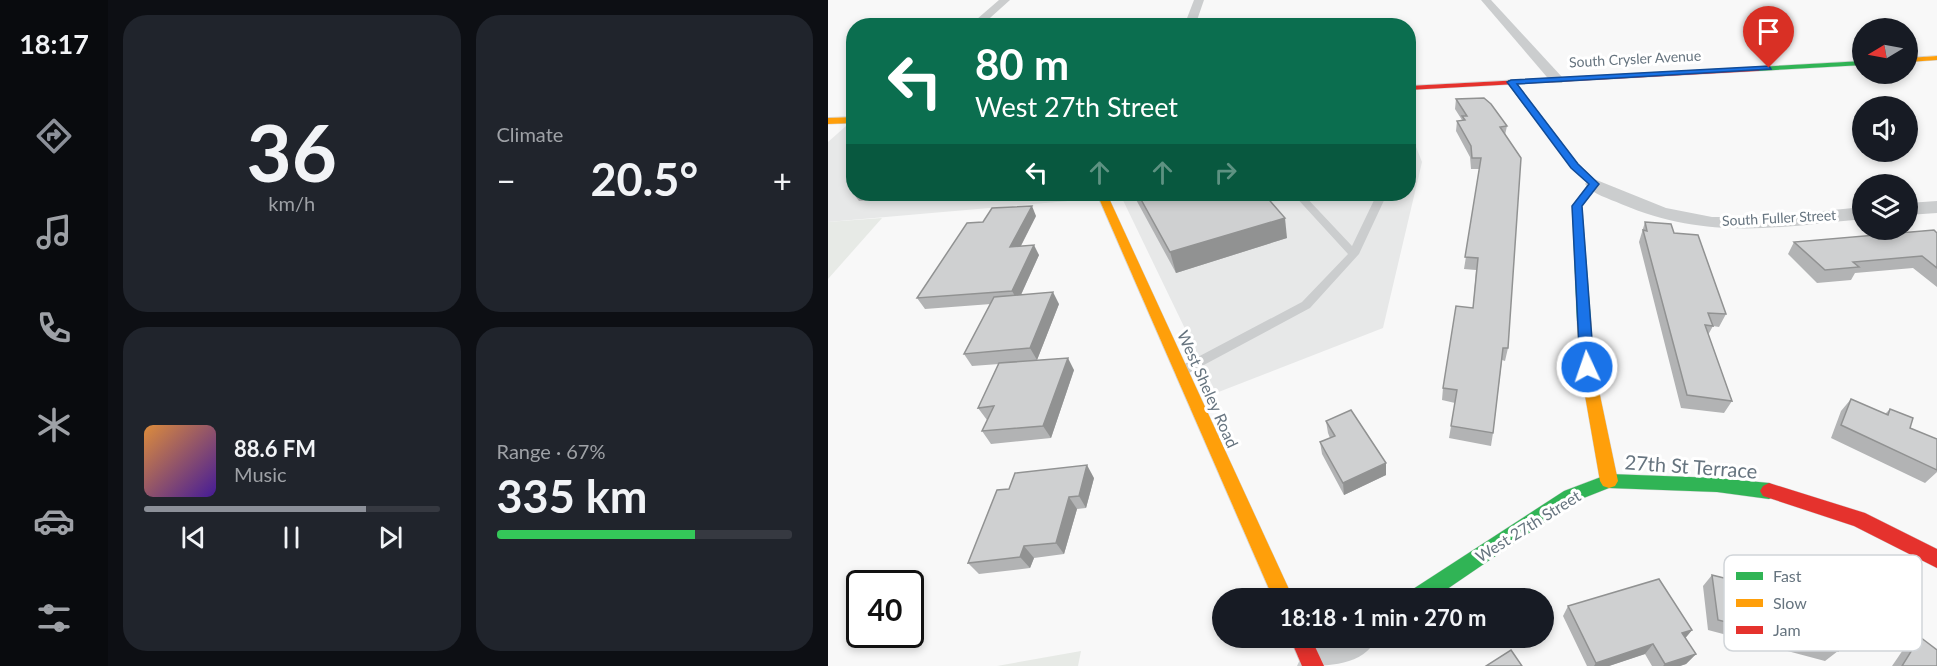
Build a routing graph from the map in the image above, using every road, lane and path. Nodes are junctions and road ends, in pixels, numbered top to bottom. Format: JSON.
{"nodes":[{"id":1,"x":1005,"y":0,"type":"edge"},
{"id":2,"x":1199,"y":0,"type":"edge"},
{"id":3,"x":1486,"y":0,"type":"edge"},
{"id":4,"x":984,"y":18,"type":"edge"},
{"id":5,"x":1192,"y":18,"type":"edge"},
{"id":6,"x":1937,"y":58,"type":"edge"},
{"id":7,"x":1918,"y":59,"type":"edge"},
{"id":8,"x":1852,"y":64,"type":"edge"},
{"id":9,"x":1557,"y":80,"type":"junction"},
{"id":10,"x":1511,"y":82,"type":"junction"},
{"id":11,"x":1416,"y":88,"type":"edge"},
{"id":12,"x":846,"y":120,"type":"edge"},
{"id":13,"x":828,"y":121,"type":"edge"},
{"id":14,"x":1594,"y":184,"type":"junction"},
{"id":15,"x":1105,"y":201,"type":"edge"},
{"id":16,"x":1305,"y":201,"type":"edge"},
{"id":17,"x":1379,"y":201,"type":"edge"},
{"id":18,"x":1937,"y":207,"type":"edge"},
{"id":19,"x":1918,"y":208,"type":"edge"},
{"id":20,"x":1852,"y":214,"type":"edge"},
{"id":21,"x":1354,"y":254,"type":"junction"},
{"id":22,"x":1182,"y":372,"type":"junction"},
{"id":23,"x":1608,"y":481,"type":"junction"},
{"id":24,"x":1937,"y":559,"type":"edge"},
{"id":25,"x":1279,"y":588,"type":"edge"},
{"id":26,"x":1432,"y":588,"type":"edge"},
{"id":27,"x":1305,"y":648,"type":"edge"},
{"id":28,"x":1343,"y":648,"type":"edge"},
{"id":29,"x":1315,"y":666,"type":"edge"}],
"edges":[{"from":1,"to":4,"type":"street"},
{"from":2,"to":5,"type":"street"},
{"from":3,"to":9,"type":"street"},
{"from":6,"to":7,"type":"street"},
{"from":8,"to":9,"type":"street","name":"South Crysler Avenue"},
{"from":9,"to":10,"type":"street","name":"South Crysler Avenue"},
{"from":10,"to":11,"type":"street","name":"South Crysler Avenue"},
{"from":10,"to":14,"type":"street"},
{"from":12,"to":13,"type":"street"},
{"from":14,"to":20,"type":"street","name":"South Fuller Street"},
{"from":14,"to":23,"type":"street"},
{"from":15,"to":22,"type":"street","name":"West Sheley Road"},
{"from":16,"to":21,"type":"lane"},
{"from":17,"to":21,"type":"lane"},
{"from":18,"to":19,"type":"street"},
{"from":21,"to":22,"type":"lane"},
{"from":22,"to":25,"type":"street","name":"West Sheley Road"},
{"from":23,"to":24,"type":"street","name":"27th St Terrace"},
{"from":23,"to":26,"type":"street","name":"West 27th Street"},
{"from":27,"to":29,"type":"street"},
{"from":28,"to":29,"type":"street"}]}
